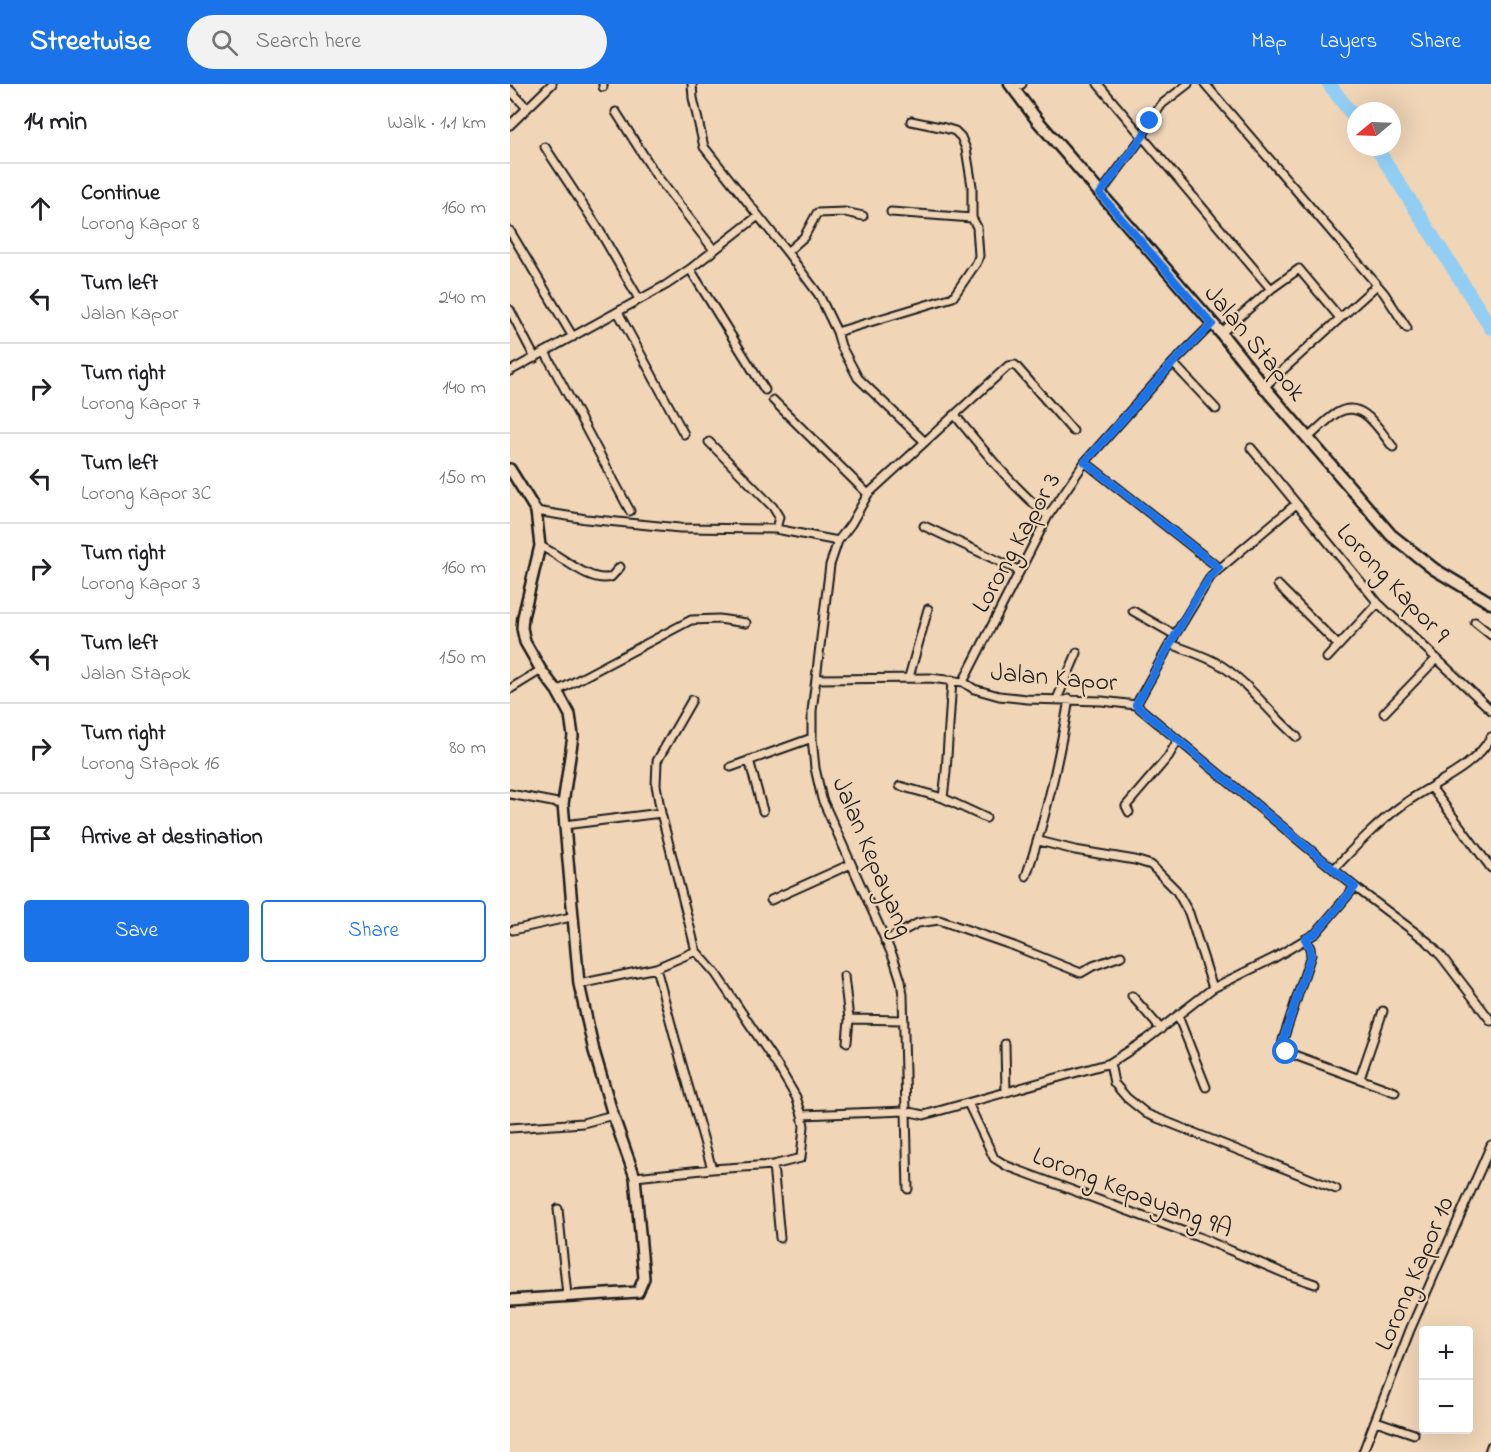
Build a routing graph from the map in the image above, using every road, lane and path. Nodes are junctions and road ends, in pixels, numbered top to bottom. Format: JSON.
{"nodes":[{"id":1,"x":552,"y":84,"type":"edge"},
{"id":2,"x":692,"y":84,"type":"edge"},
{"id":3,"x":1098,"y":84,"type":"edge"},
{"id":4,"x":1188,"y":84,"type":"edge"},
{"id":5,"x":1205,"y":84,"type":"edge"},
{"id":6,"x":1015,"y":86,"type":"edge"},
{"id":7,"x":510,"y":90,"type":"edge"},
{"id":8,"x":527,"y":108,"type":"junction"},
{"id":9,"x":616,"y":112,"type":"dead end"},
{"id":10,"x":911,"y":122,"type":"dead end"},
{"id":11,"x":510,"y":125,"type":"edge"},
{"id":12,"x":1143,"y":136,"type":"junction"},
{"id":13,"x":545,"y":147,"type":"dead end"},
{"id":14,"x":1100,"y":194,"type":"junction"},
{"id":15,"x":891,"y":212,"type":"dead end"},
{"id":16,"x":758,"y":216,"type":"junction"},
{"id":17,"x":862,"y":216,"type":"dead end"},
{"id":18,"x":972,"y":218,"type":"junction"},
{"id":19,"x":510,"y":231,"type":"edge"},
{"id":20,"x":714,"y":250,"type":"junction"},
{"id":21,"x":787,"y":252,"type":"junction"},
{"id":22,"x":690,"y":269,"type":"junction"},
{"id":23,"x":1377,"y":285,"type":"junction"},
{"id":24,"x":1271,"y":288,"type":"junction"},
{"id":25,"x":639,"y":299,"type":"junction"},
{"id":26,"x":510,"y":310,"type":"edge"},
{"id":27,"x":618,"y":312,"type":"junction"},
{"id":28,"x":1340,"y":318,"type":"junction"},
{"id":29,"x":1212,"y":324,"type":"junction"},
{"id":30,"x":1407,"y":328,"type":"dead end"},
{"id":31,"x":837,"y":332,"type":"junction"},
{"id":32,"x":1221,"y":333,"type":"junction"},
{"id":33,"x":573,"y":337,"type":"junction"},
{"id":34,"x":545,"y":352,"type":"junction"},
{"id":35,"x":535,"y":358,"type":"junction"},
{"id":36,"x":1173,"y":363,"type":"junction"},
{"id":37,"x":510,"y":371,"type":"edge"},
{"id":38,"x":1264,"y":387,"type":"junction"},
{"id":39,"x":765,"y":390,"type":"dead end"},
{"id":40,"x":773,"y":400,"type":"dead end"},
{"id":41,"x":1216,"y":409,"type":"dead end"},
{"id":42,"x":955,"y":415,"type":"junction"},
{"id":43,"x":1073,"y":430,"type":"dead end"},
{"id":44,"x":684,"y":434,"type":"dead end"},
{"id":45,"x":1308,"y":438,"type":"junction"},
{"id":46,"x":924,"y":441,"type":"junction"},
{"id":47,"x":709,"y":442,"type":"dead end"},
{"id":48,"x":1393,"y":447,"type":"dead end"},
{"id":49,"x":1251,"y":448,"type":"dead end"},
{"id":50,"x":1085,"y":462,"type":"junction"},
{"id":51,"x":510,"y":469,"type":"edge"},
{"id":52,"x":867,"y":494,"type":"junction"},
{"id":53,"x":1296,"y":504,"type":"junction"},
{"id":54,"x":536,"y":511,"type":"junction"},
{"id":55,"x":630,"y":511,"type":"dead end"},
{"id":56,"x":1048,"y":516,"type":"junction"},
{"id":57,"x":924,"y":526,"type":"dead end"},
{"id":58,"x":776,"y":529,"type":"junction"},
{"id":59,"x":838,"y":540,"type":"junction"},
{"id":60,"x":540,"y":546,"type":"junction"},
{"id":61,"x":620,"y":567,"type":"dead end"},
{"id":62,"x":1219,"y":568,"type":"junction"},
{"id":63,"x":1020,"y":571,"type":"junction"},
{"id":64,"x":1278,"y":585,"type":"dead end"},
{"id":65,"x":1378,"y":603,"type":"junction"},
{"id":66,"x":1491,"y":603,"type":"edge"},
{"id":67,"x":928,"y":609,"type":"dead end"},
{"id":68,"x":1133,"y":611,"type":"dead end"},
{"id":69,"x":1475,"y":621,"type":"dead end"},
{"id":70,"x":746,"y":623,"type":"dead end"},
{"id":71,"x":1175,"y":635,"type":"junction"},
{"id":72,"x":1491,"y":635,"type":"edge"},
{"id":73,"x":1171,"y":644,"type":"junction"},
{"id":74,"x":1338,"y":645,"type":"junction"},
{"id":75,"x":1077,"y":653,"type":"dead end"},
{"id":76,"x":1327,"y":658,"type":"dead end"},
{"id":77,"x":1436,"y":659,"type":"junction"},
{"id":78,"x":541,"y":670,"type":"junction"},
{"id":79,"x":909,"y":677,"type":"junction"},
{"id":80,"x":816,"y":679,"type":"junction"},
{"id":81,"x":952,"y":680,"type":"junction"},
{"id":82,"x":963,"y":682,"type":"junction"},
{"id":83,"x":510,"y":689,"type":"edge"},
{"id":84,"x":557,"y":691,"type":"junction"},
{"id":85,"x":1057,"y":699,"type":"junction"},
{"id":86,"x":1069,"y":699,"type":"junction"},
{"id":87,"x":692,"y":700,"type":"dead end"},
{"id":88,"x":1136,"y":705,"type":"junction"},
{"id":89,"x":1491,"y":711,"type":"edge"},
{"id":90,"x":1384,"y":713,"type":"dead end"},
{"id":91,"x":1297,"y":737,"type":"dead end"},
{"id":92,"x":1491,"y":737,"type":"edge"},
{"id":93,"x":812,"y":738,"type":"junction"},
{"id":94,"x":1178,"y":740,"type":"junction"},
{"id":95,"x":749,"y":760,"type":"junction"},
{"id":96,"x":732,"y":767,"type":"dead end"},
{"id":97,"x":900,"y":786,"type":"dead end"},
{"id":98,"x":1431,"y":787,"type":"junction"},
{"id":99,"x":510,"y":794,"type":"edge"},
{"id":100,"x":943,"y":798,"type":"junction"},
{"id":101,"x":563,"y":804,"type":"junction"},
{"id":102,"x":763,"y":811,"type":"dead end"},
{"id":103,"x":1129,"y":812,"type":"dead end"},
{"id":104,"x":661,"y":813,"type":"junction"},
{"id":105,"x":986,"y":818,"type":"dead end"},
{"id":106,"x":564,"y":825,"type":"junction"},
{"id":107,"x":1039,"y":841,"type":"junction"},
{"id":108,"x":851,"y":864,"type":"junction"},
{"id":109,"x":1491,"y":868,"type":"edge"},
{"id":110,"x":1334,"y":869,"type":"junction"},
{"id":111,"x":1026,"y":876,"type":"dead end"},
{"id":112,"x":1355,"y":887,"type":"junction"},
{"id":113,"x":771,"y":900,"type":"dead end"},
{"id":114,"x":571,"y":916,"type":"junction"},
{"id":115,"x":513,"y":930,"type":"dead end"},
{"id":116,"x":1305,"y":939,"type":"junction"},
{"id":117,"x":885,"y":941,"type":"junction"},
{"id":118,"x":696,"y":951,"type":"junction"},
{"id":119,"x":1121,"y":956,"type":"dead end"},
{"id":120,"x":656,"y":968,"type":"junction"},
{"id":121,"x":844,"y":976,"type":"dead end"},
{"id":122,"x":579,"y":984,"type":"junction"},
{"id":123,"x":1214,"y":988,"type":"junction"},
{"id":124,"x":1132,"y":996,"type":"dead end"},
{"id":125,"x":1383,"y":1011,"type":"dead end"},
{"id":126,"x":1178,"y":1016,"type":"junction"},
{"id":127,"x":849,"y":1019,"type":"junction"},
{"id":128,"x":904,"y":1020,"type":"junction"},
{"id":129,"x":1491,"y":1022,"type":"edge"},
{"id":130,"x":1161,"y":1029,"type":"junction"},
{"id":131,"x":846,"y":1042,"type":"dead end"},
{"id":132,"x":1005,"y":1044,"type":"dead end"},
{"id":133,"x":1110,"y":1063,"type":"junction"},
{"id":134,"x":1360,"y":1078,"type":"junction"},
{"id":135,"x":1206,"y":1087,"type":"dead end"},
{"id":136,"x":1006,"y":1092,"type":"junction"},
{"id":137,"x":1395,"y":1092,"type":"dead end"},
{"id":138,"x":968,"y":1103,"type":"junction"},
{"id":139,"x":906,"y":1111,"type":"junction"},
{"id":140,"x":613,"y":1115,"type":"junction"},
{"id":141,"x":802,"y":1115,"type":"junction"},
{"id":142,"x":510,"y":1128,"type":"edge"},
{"id":143,"x":1491,"y":1145,"type":"edge"},
{"id":144,"x":773,"y":1166,"type":"junction"},
{"id":145,"x":712,"y":1169,"type":"junction"},
{"id":146,"x":635,"y":1177,"type":"junction"},
{"id":147,"x":908,"y":1189,"type":"dead end"},
{"id":148,"x":1336,"y":1189,"type":"dead end"},
{"id":149,"x":558,"y":1209,"type":"dead end"},
{"id":150,"x":780,"y":1238,"type":"dead end"},
{"id":151,"x":1315,"y":1284,"type":"dead end"},
{"id":152,"x":567,"y":1295,"type":"junction"},
{"id":153,"x":510,"y":1300,"type":"edge"},
{"id":154,"x":1376,"y":1421,"type":"junction"},
{"id":155,"x":1414,"y":1434,"type":"dead end"},
{"id":156,"x":1491,"y":1446,"type":"edge"},
{"id":157,"x":1363,"y":1452,"type":"edge"},
{"id":158,"x":1489,"y":1452,"type":"edge"}],
"edges":[{"from":1,"to":8,"type":"street"},
{"from":2,"to":16,"type":"street"},
{"from":3,"to":12,"type":"street"},
{"from":4,"to":12,"type":"street"},
{"from":5,"to":23,"type":"street"},
{"from":6,"to":14,"type":"main road","name":"Jalan Stapok"},
{"from":7,"to":8,"type":"street"},
{"from":8,"to":11,"type":"street"},
{"from":9,"to":20,"type":"street"},
{"from":10,"to":18,"type":"street"},
{"from":12,"to":14,"type":"street"},
{"from":12,"to":24,"type":"street"},
{"from":13,"to":25,"type":"street"},
{"from":14,"to":29,"type":"main road","name":"Jalan Stapok"},
{"from":15,"to":18,"type":"street"},
{"from":16,"to":20,"type":"street"},
{"from":16,"to":21,"type":"street"},
{"from":17,"to":21,"type":"street"},
{"from":18,"to":31,"type":"street"},
{"from":19,"to":33,"type":"street"},
{"from":20,"to":22,"type":"street"},
{"from":21,"to":31,"type":"street"},
{"from":22,"to":25,"type":"street"},
{"from":22,"to":39,"type":"street"},
{"from":23,"to":28,"type":"street"},
{"from":23,"to":30,"type":"street"},
{"from":24,"to":28,"type":"street"},
{"from":24,"to":32,"type":"street"},
{"from":25,"to":27,"type":"street"},
{"from":26,"to":35,"type":"street"},
{"from":27,"to":33,"type":"street"},
{"from":27,"to":44,"type":"street"},
{"from":28,"to":38,"type":"street"},
{"from":29,"to":32,"type":"main road","name":"Jalan Stapok"},
{"from":29,"to":36,"type":"street","name":"Lorong Kapor 3"},
{"from":31,"to":46,"type":"street"},
{"from":32,"to":38,"type":"main road","name":"Jalan Stapok"},
{"from":33,"to":34,"type":"street"},
{"from":34,"to":35,"type":"street"},
{"from":34,"to":55,"type":"street"},
{"from":35,"to":37,"type":"street"},
{"from":36,"to":41,"type":"street"},
{"from":36,"to":50,"type":"street","name":"Lorong Kapor 3"},
{"from":38,"to":45,"type":"main road","name":"Jalan Stapok"},
{"from":40,"to":52,"type":"street"},
{"from":42,"to":43,"type":"street","name":"Jalan Kepayang"},
{"from":42,"to":46,"type":"street","name":"Jalan Kepayang"},
{"from":42,"to":56,"type":"street"},
{"from":45,"to":48,"type":"street"},
{"from":45,"to":66,"type":"main road","name":"Jalan Stapok"},
{"from":46,"to":52,"type":"street","name":"Jalan Kepayang"},
{"from":47,"to":58,"type":"street"},
{"from":49,"to":53,"type":"street","name":"Lorong Kapor 9"},
{"from":50,"to":56,"type":"street","name":"Lorong Kapor 3"},
{"from":50,"to":62,"type":"street"},
{"from":51,"to":54,"type":"street"},
{"from":52,"to":59,"type":"street","name":"Jalan Kepayang"},
{"from":53,"to":62,"type":"street"},
{"from":53,"to":65,"type":"street","name":"Lorong Kapor 9"},
{"from":54,"to":58,"type":"street"},
{"from":54,"to":60,"type":"street"},
{"from":56,"to":63,"type":"street","name":"Lorong Kapor 3"},
{"from":57,"to":63,"type":"street"},
{"from":58,"to":59,"type":"street"},
{"from":59,"to":80,"type":"street","name":"Jalan Kepayang"},
{"from":60,"to":61,"type":"street"},
{"from":60,"to":78,"type":"street"},
{"from":62,"to":71,"type":"street"},
{"from":63,"to":82,"type":"street","name":"Lorong Kapor 3"},
{"from":64,"to":74,"type":"street"},
{"from":65,"to":74,"type":"street"},
{"from":65,"to":77,"type":"street","name":"Lorong Kapor 9"},
{"from":67,"to":79,"type":"street"},
{"from":68,"to":71,"type":"street"},
{"from":69,"to":72,"type":"street","name":"Lorong Kapor 9"},
{"from":70,"to":84,"type":"street"},
{"from":71,"to":73,"type":"street"},
{"from":73,"to":88,"type":"street"},
{"from":73,"to":91,"type":"street"},
{"from":74,"to":76,"type":"street"},
{"from":75,"to":85,"type":"street"},
{"from":77,"to":89,"type":"street","name":"Lorong Kapor 9"},
{"from":77,"to":90,"type":"street"},
{"from":78,"to":83,"type":"street"},
{"from":78,"to":84,"type":"street"},
{"from":79,"to":80,"type":"street","name":"Jalan Kapor"},
{"from":79,"to":81,"type":"street","name":"Jalan Kapor"},
{"from":80,"to":93,"type":"street","name":"Jalan Kepayang"},
{"from":81,"to":82,"type":"street","name":"Jalan Kapor"},
{"from":81,"to":100,"type":"street"},
{"from":82,"to":85,"type":"street","name":"Jalan Kapor"},
{"from":84,"to":101,"type":"street"},
{"from":85,"to":86,"type":"street","name":"Jalan Kapor"},
{"from":86,"to":88,"type":"street","name":"Jalan Kapor"},
{"from":86,"to":107,"type":"street"},
{"from":87,"to":104,"type":"street"},
{"from":88,"to":94,"type":"street","name":"Jalan Kapor"},
{"from":92,"to":98,"type":"street"},
{"from":93,"to":95,"type":"street"},
{"from":93,"to":108,"type":"street","name":"Jalan Kepayang"},
{"from":94,"to":103,"type":"street"},
{"from":94,"to":110,"type":"street","name":"Jalan Kapor"},
{"from":95,"to":96,"type":"street"},
{"from":95,"to":102,"type":"street"},
{"from":97,"to":100,"type":"street"},
{"from":98,"to":109,"type":"street"},
{"from":98,"to":110,"type":"street"},
{"from":99,"to":101,"type":"street"},
{"from":100,"to":105,"type":"street"},
{"from":101,"to":106,"type":"street"},
{"from":104,"to":106,"type":"street"},
{"from":104,"to":118,"type":"street"},
{"from":106,"to":114,"type":"street"},
{"from":107,"to":111,"type":"street"},
{"from":107,"to":123,"type":"street"},
{"from":108,"to":113,"type":"street"},
{"from":108,"to":117,"type":"street","name":"Jalan Kepayang"},
{"from":110,"to":112,"type":"street","name":"Jalan Kapor"},
{"from":112,"to":116,"type":"street"},
{"from":112,"to":129,"type":"street","name":"Jalan Kapor"},
{"from":114,"to":115,"type":"street"},
{"from":114,"to":122,"type":"street"},
{"from":116,"to":123,"type":"street"},
{"from":116,"to":134,"type":"street"},
{"from":117,"to":119,"type":"street"},
{"from":117,"to":128,"type":"street","name":"Jalan Kepayang"},
{"from":118,"to":120,"type":"street"},
{"from":118,"to":141,"type":"street"},
{"from":120,"to":122,"type":"street"},
{"from":120,"to":145,"type":"street"},
{"from":121,"to":127,"type":"street"},
{"from":122,"to":140,"type":"street"},
{"from":123,"to":126,"type":"street"},
{"from":124,"to":130,"type":"street"},
{"from":125,"to":134,"type":"street"},
{"from":126,"to":130,"type":"street"},
{"from":126,"to":135,"type":"street"},
{"from":127,"to":128,"type":"street"},
{"from":127,"to":131,"type":"street"},
{"from":128,"to":139,"type":"street","name":"Jalan Kepayang"},
{"from":130,"to":133,"type":"street"},
{"from":132,"to":136,"type":"street"},
{"from":133,"to":136,"type":"street"},
{"from":133,"to":148,"type":"street"},
{"from":134,"to":137,"type":"street"},
{"from":136,"to":138,"type":"street"},
{"from":138,"to":139,"type":"street"},
{"from":138,"to":151,"type":"street","name":"Lorong Kepayang 9A"},
{"from":139,"to":141,"type":"street"},
{"from":139,"to":147,"type":"street","name":"Jalan Kepayang"},
{"from":140,"to":142,"type":"street"},
{"from":140,"to":146,"type":"street"},
{"from":141,"to":144,"type":"street"},
{"from":143,"to":154,"type":"street","name":"Lorong Kapor 10"},
{"from":144,"to":145,"type":"street"},
{"from":144,"to":150,"type":"street"},
{"from":145,"to":146,"type":"street"},
{"from":146,"to":152,"type":"street"},
{"from":149,"to":152,"type":"street"},
{"from":152,"to":153,"type":"street"},
{"from":154,"to":155,"type":"street"},
{"from":154,"to":157,"type":"street","name":"Lorong Kapor 10"},
{"from":156,"to":158,"type":"street"}]}
